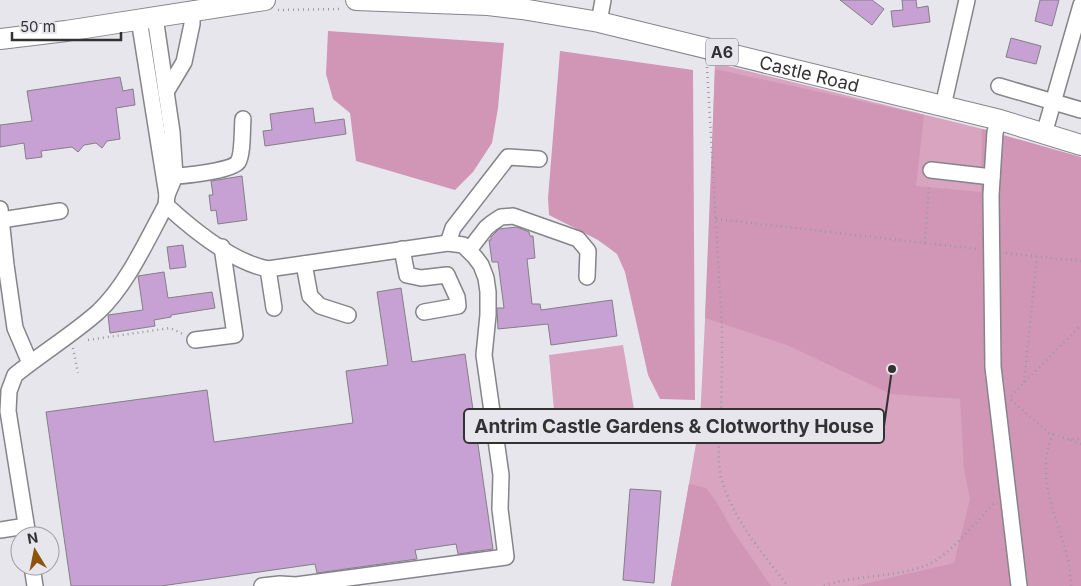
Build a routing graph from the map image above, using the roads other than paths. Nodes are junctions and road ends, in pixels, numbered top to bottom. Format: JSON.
{"nodes":[{"id":1,"x":603,"y":0,"type":"edge"},
{"id":2,"x":967,"y":0,"type":"edge"},
{"id":3,"x":451,"y":2,"type":"edge"},
{"id":4,"x":269,"y":5,"type":"edge"},
{"id":5,"x":351,"y":5,"type":"edge"},
{"id":6,"x":1081,"y":5,"type":"edge"},
{"id":7,"x":192,"y":11,"type":"junction"},
{"id":8,"x":147,"y":18,"type":"junction"},
{"id":9,"x":599,"y":22,"type":"junction"},
{"id":10,"x":0,"y":39,"type":"edge"},
{"id":11,"x":999,"y":86,"type":"dead end"},
{"id":12,"x":166,"y":92,"type":"junction"},
{"id":13,"x":1054,"y":102,"type":"junction"},
{"id":14,"x":943,"y":106,"type":"junction"},
{"id":15,"x":1081,"y":110,"type":"edge"},
{"id":16,"x":243,"y":119,"type":"dead end"},
{"id":17,"x":1000,"y":120,"type":"junction"},
{"id":18,"x":1044,"y":134,"type":"junction"},
{"id":19,"x":1081,"y":145,"type":"edge"},
{"id":20,"x":539,"y":159,"type":"dead end"},
{"id":21,"x":931,"y":170,"type":"road end"},
{"id":22,"x":169,"y":177,"type":"junction"},
{"id":23,"x":992,"y":177,"type":"junction"},
{"id":24,"x":166,"y":200,"type":"junction"},
{"id":25,"x":60,"y":211,"type":"dead end"},
{"id":26,"x":1,"y":215,"type":"edge"},
{"id":27,"x":448,"y":243,"type":"junction"},
{"id":28,"x":222,"y":247,"type":"junction"},
{"id":29,"x":402,"y":249,"type":"junction"},
{"id":30,"x":470,"y":250,"type":"junction"},
{"id":31,"x":304,"y":264,"type":"junction"},
{"id":32,"x":3,"y":265,"type":"edge"},
{"id":33,"x":268,"y":269,"type":"junction"},
{"id":34,"x":587,"y":277,"type":"dead end"},
{"id":35,"x":274,"y":308,"type":"dead end"},
{"id":36,"x":424,"y":312,"type":"dead end"},
{"id":37,"x":348,"y":314,"type":"dead end"},
{"id":38,"x":194,"y":340,"type":"road end"},
{"id":39,"x":30,"y":363,"type":"junction"},
{"id":40,"x":26,"y":526,"type":"edge"},
{"id":41,"x":262,"y":586,"type":"edge"},
{"id":42,"x":1019,"y":586,"type":"edge"}],
"edges":[{"from":1,"to":9,"type":"street"},
{"from":2,"to":14,"type":"street"},
{"from":3,"to":5,"type":"main road","name":"Castle Road","number":"A6"},
{"from":3,"to":9,"type":"main road","name":"Castle Road","number":"A6"},
{"from":4,"to":7,"type":"main road"},
{"from":6,"to":13,"type":"street"},
{"from":7,"to":8,"type":"main road"},
{"from":7,"to":12,"type":"street"},
{"from":8,"to":10,"type":"main road"},
{"from":8,"to":12,"type":"street"},
{"from":8,"to":22,"type":"street"},
{"from":9,"to":14,"type":"main road","name":"Castle Road","number":"A6"},
{"from":11,"to":13,"type":"street"},
{"from":12,"to":22,"type":"street"},
{"from":13,"to":15,"type":"street"},
{"from":13,"to":18,"type":"street"},
{"from":14,"to":17,"type":"main road","name":"Castle Road","number":"A6"},
{"from":16,"to":22,"type":"street"},
{"from":17,"to":18,"type":"main road","name":"Castle Road","number":"A6"},
{"from":17,"to":23,"type":"street"},
{"from":18,"to":19,"type":"main road","name":"Castle Road","number":"A6"},
{"from":20,"to":27,"type":"street"},
{"from":21,"to":23,"type":"street"},
{"from":22,"to":24,"type":"street"},
{"from":23,"to":42,"type":"street"},
{"from":24,"to":28,"type":"street"},
{"from":24,"to":39,"type":"street"},
{"from":25,"to":26,"type":"street"},
{"from":26,"to":32,"type":"street"},
{"from":27,"to":29,"type":"street"},
{"from":27,"to":30,"type":"street"},
{"from":28,"to":33,"type":"street"},
{"from":28,"to":38,"type":"street"},
{"from":29,"to":31,"type":"street"},
{"from":29,"to":36,"type":"street"},
{"from":30,"to":34,"type":"street"},
{"from":30,"to":41,"type":"street"},
{"from":31,"to":33,"type":"street"},
{"from":31,"to":37,"type":"street"},
{"from":32,"to":39,"type":"street"},
{"from":33,"to":35,"type":"street"},
{"from":39,"to":40,"type":"street"}]}
